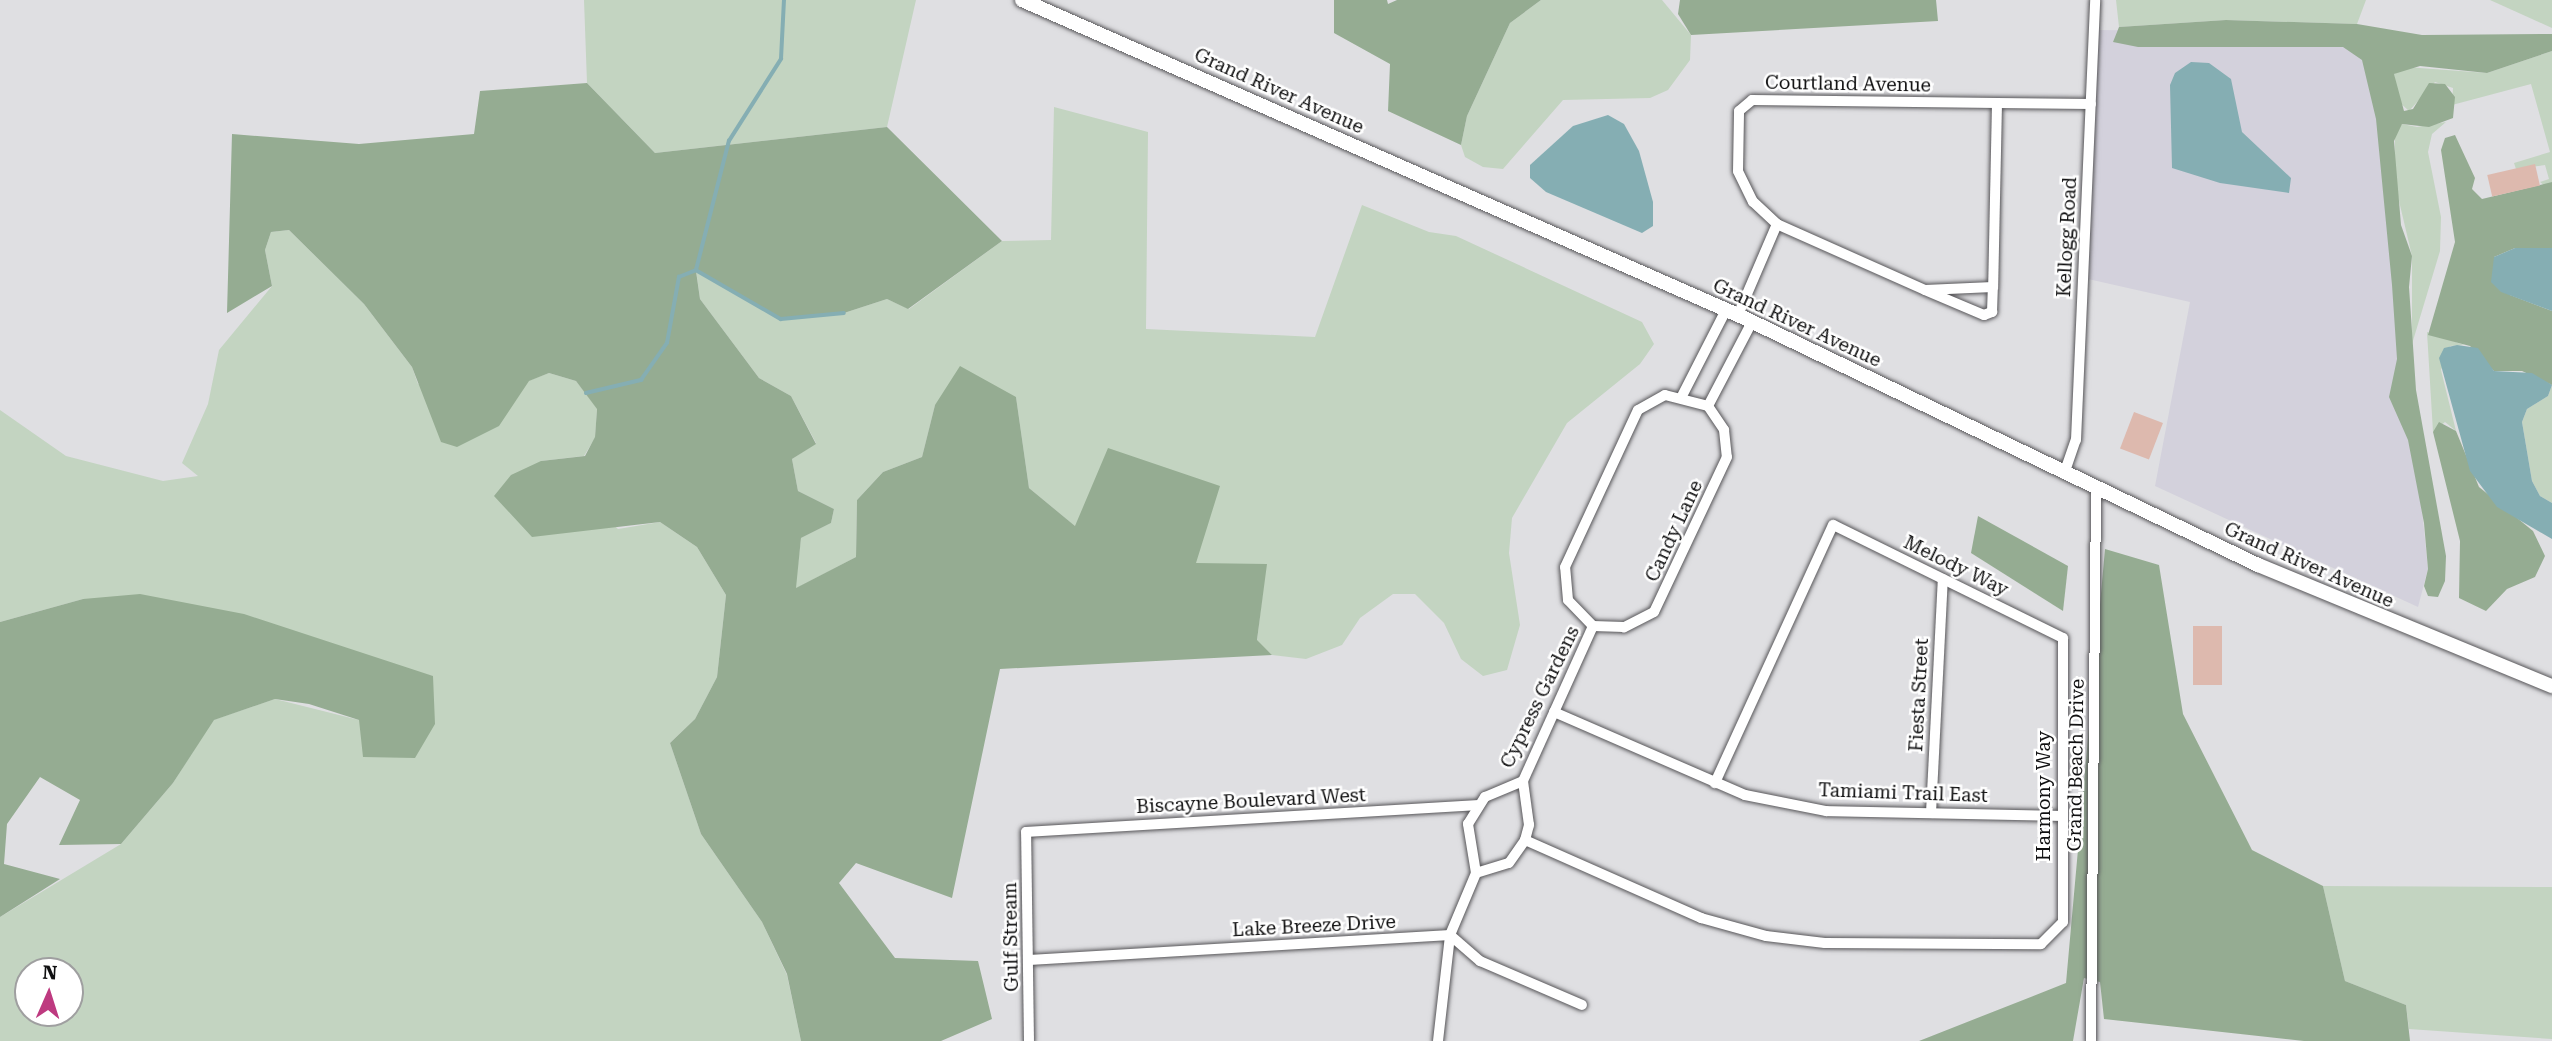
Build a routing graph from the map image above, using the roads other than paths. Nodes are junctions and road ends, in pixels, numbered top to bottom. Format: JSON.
{"nodes":[{"id":1,"x":1022,"y":0,"type":"edge"},
{"id":2,"x":2095,"y":0,"type":"edge"},
{"id":3,"x":1997,"y":103,"type":"junction"},
{"id":4,"x":2091,"y":104,"type":"junction"},
{"id":5,"x":1777,"y":225,"type":"junction"},
{"id":6,"x":1993,"y":287,"type":"junction"},
{"id":7,"x":1925,"y":290,"type":"junction"},
{"id":8,"x":1732,"y":313,"type":"junction"},
{"id":9,"x":1752,"y":322,"type":"junction"},
{"id":10,"x":1682,"y":396,"type":"junction"},
{"id":11,"x":1708,"y":406,"type":"junction"},
{"id":12,"x":2064,"y":474,"type":"junction"},
{"id":13,"x":2096,"y":489,"type":"junction"},
{"id":14,"x":1943,"y":579,"type":"junction"},
{"id":15,"x":1593,"y":626,"type":"junction"},
{"id":16,"x":2063,"y":638,"type":"joint"},
{"id":17,"x":2552,"y":687,"type":"edge"},
{"id":18,"x":1555,"y":712,"type":"junction"},
{"id":19,"x":1523,"y":781,"type":"junction"},
{"id":20,"x":1715,"y":782,"type":"junction"},
{"id":21,"x":1478,"y":805,"type":"junction"},
{"id":22,"x":1931,"y":813,"type":"junction"},
{"id":23,"x":2059,"y":816,"type":"junction"},
{"id":24,"x":1026,"y":832,"type":"joint"},
{"id":25,"x":1525,"y":840,"type":"junction"},
{"id":26,"x":1476,"y":873,"type":"junction"},
{"id":27,"x":1450,"y":935,"type":"junction"},
{"id":28,"x":1030,"y":960,"type":"junction"},
{"id":29,"x":1582,"y":1005,"type":"dead end"},
{"id":30,"x":1029,"y":1041,"type":"edge"},
{"id":31,"x":1438,"y":1041,"type":"edge"},
{"id":32,"x":2091,"y":1041,"type":"edge"}],
"edges":[{"from":1,"to":8,"type":"main road","name":"Grand River Avenue"},
{"from":2,"to":4,"type":"street","name":"Kellogg Road"},
{"from":3,"to":4,"type":"street","name":"Courtland Avenue"},
{"from":3,"to":5,"type":"street","name":"Courtland Avenue"},
{"from":3,"to":6,"type":"street","name":"Courtland Avenue"},
{"from":4,"to":12,"type":"street","name":"Kellogg Road"},
{"from":5,"to":7,"type":"street","name":"Courtland Avenue"},
{"from":5,"to":8,"type":"street"},
{"from":6,"to":7,"type":"street","name":"Courtland Avenue"},
{"from":6,"to":7,"type":"street","name":"Courtland Avenue"},
{"from":8,"to":9,"type":"main road","name":"Grand River Avenue"},
{"from":8,"to":10,"type":"street"},
{"from":9,"to":11,"type":"street"},
{"from":9,"to":12,"type":"main road","name":"Grand River Avenue"},
{"from":10,"to":11,"type":"street"},
{"from":10,"to":15,"type":"street","name":"Cypress Gardens"},
{"from":11,"to":15,"type":"street","name":"Candy Lane"},
{"from":12,"to":13,"type":"main road","name":"Grand River Avenue"},
{"from":13,"to":17,"type":"main road","name":"Grand River Avenue"},
{"from":13,"to":32,"type":"street","name":"Grand Beach Drive"},
{"from":14,"to":16,"type":"street","name":"Melody Way"},
{"from":14,"to":20,"type":"street","name":"Melody Way"},
{"from":14,"to":22,"type":"street","name":"Fiesta Street"},
{"from":15,"to":18,"type":"street","name":"Cypress Gardens"},
{"from":16,"to":23,"type":"street","name":"Harmony Way"},
{"from":18,"to":19,"type":"street","name":"Cypress Gardens"},
{"from":18,"to":20,"type":"street","name":"Tamiami Trail East"},
{"from":19,"to":21,"type":"street","name":"Cypress Gardens"},
{"from":19,"to":25,"type":"street"},
{"from":20,"to":22,"type":"street","name":"Tamiami Trail East"},
{"from":21,"to":24,"type":"street","name":"Biscayne Boulevard West"},
{"from":21,"to":26,"type":"street"},
{"from":22,"to":23,"type":"street","name":"Tamiami Trail East"},
{"from":23,"to":25,"type":"street","name":"Harmony Way"},
{"from":24,"to":28,"type":"street","name":"Gulf Stream"},
{"from":25,"to":26,"type":"street"},
{"from":26,"to":27,"type":"street"},
{"from":27,"to":28,"type":"street","name":"Lake Breeze Drive"},
{"from":27,"to":29,"type":"street"},
{"from":27,"to":31,"type":"street"},
{"from":28,"to":30,"type":"street","name":"Gulf Stream"}]}
